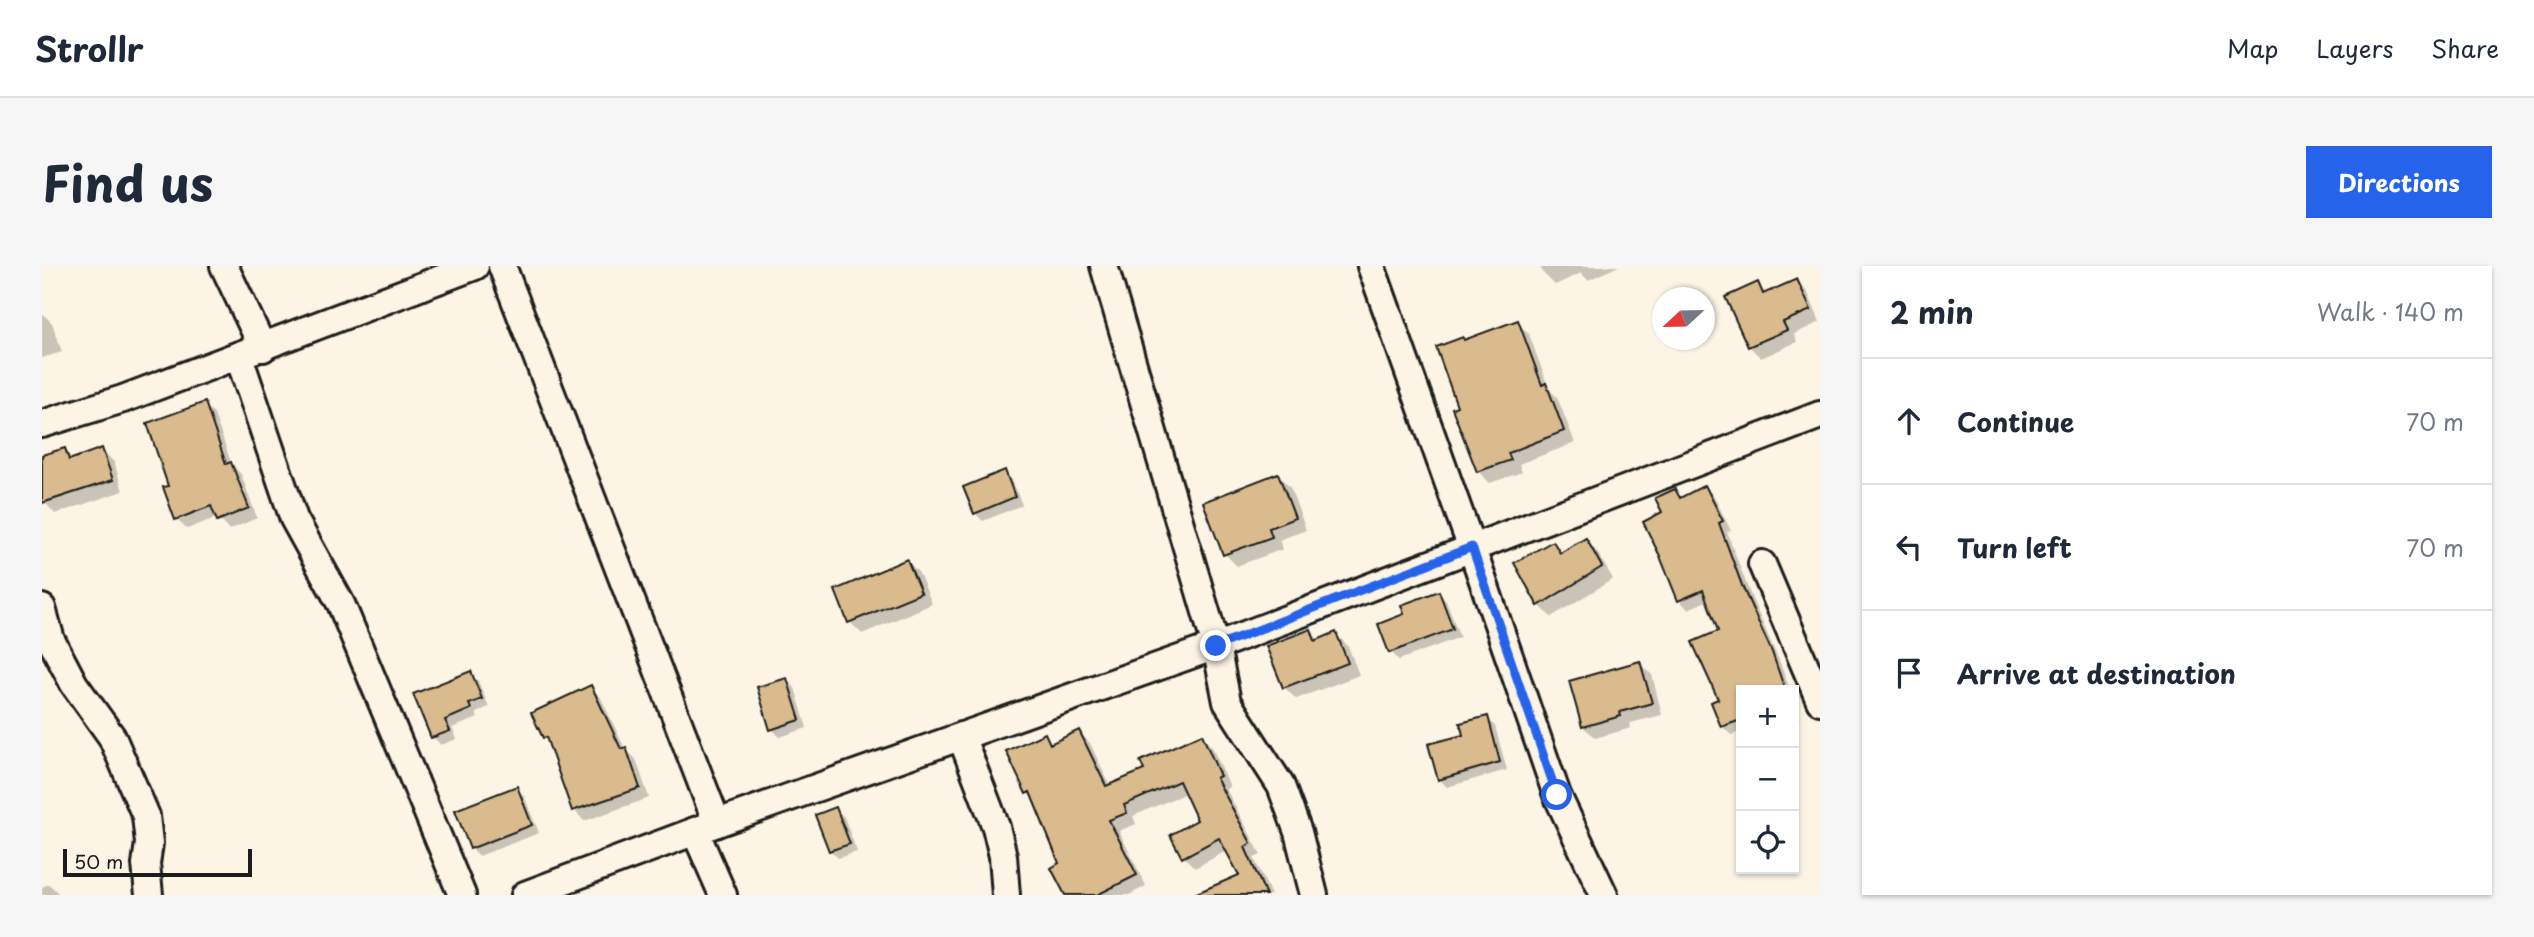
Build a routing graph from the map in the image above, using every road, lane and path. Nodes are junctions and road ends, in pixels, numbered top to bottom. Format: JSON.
{"nodes":[{"id":1,"x":224,"y":266,"type":"edge"},
{"id":2,"x":475,"y":266,"type":"edge"},
{"id":3,"x":502,"y":266,"type":"edge"},
{"id":4,"x":1104,"y":266,"type":"edge"},
{"id":5,"x":1371,"y":266,"type":"edge"},
{"id":6,"x":263,"y":348,"type":"junction"},
{"id":7,"x":239,"y":357,"type":"junction"},
{"id":8,"x":1820,"y":415,"type":"edge"},
{"id":9,"x":42,"y":424,"type":"edge"},
{"id":10,"x":1472,"y":547,"type":"junction"},
{"id":11,"x":1762,"y":564,"type":"dead end"},
{"id":12,"x":42,"y":608,"type":"edge"},
{"id":13,"x":1216,"y":646,"type":"junction"},
{"id":14,"x":1820,"y":701,"type":"edge"},
{"id":15,"x":961,"y":736,"type":"junction"},
{"id":16,"x":706,"y":827,"type":"junction"},
{"id":17,"x":149,"y":895,"type":"edge"},
{"id":18,"x":462,"y":895,"type":"edge"},
{"id":19,"x":525,"y":895,"type":"edge"},
{"id":20,"x":723,"y":895,"type":"edge"},
{"id":21,"x":1006,"y":895,"type":"edge"},
{"id":22,"x":1314,"y":895,"type":"edge"},
{"id":23,"x":1604,"y":895,"type":"edge"}],
"edges":[{"from":1,"to":6,"type":"street"},
{"from":2,"to":6,"type":"street"},
{"from":3,"to":16,"type":"street"},
{"from":4,"to":13,"type":"street"},
{"from":5,"to":10,"type":"street"},
{"from":6,"to":7,"type":"street"},
{"from":7,"to":9,"type":"street"},
{"from":7,"to":18,"type":"street"},
{"from":8,"to":10,"type":"street"},
{"from":10,"to":13,"type":"street"},
{"from":10,"to":23,"type":"street"},
{"from":11,"to":14,"type":"street"},
{"from":12,"to":17,"type":"street"},
{"from":13,"to":15,"type":"street"},
{"from":13,"to":22,"type":"street"},
{"from":15,"to":16,"type":"street"},
{"from":15,"to":21,"type":"street"},
{"from":16,"to":19,"type":"street"},
{"from":16,"to":20,"type":"street"}]}
